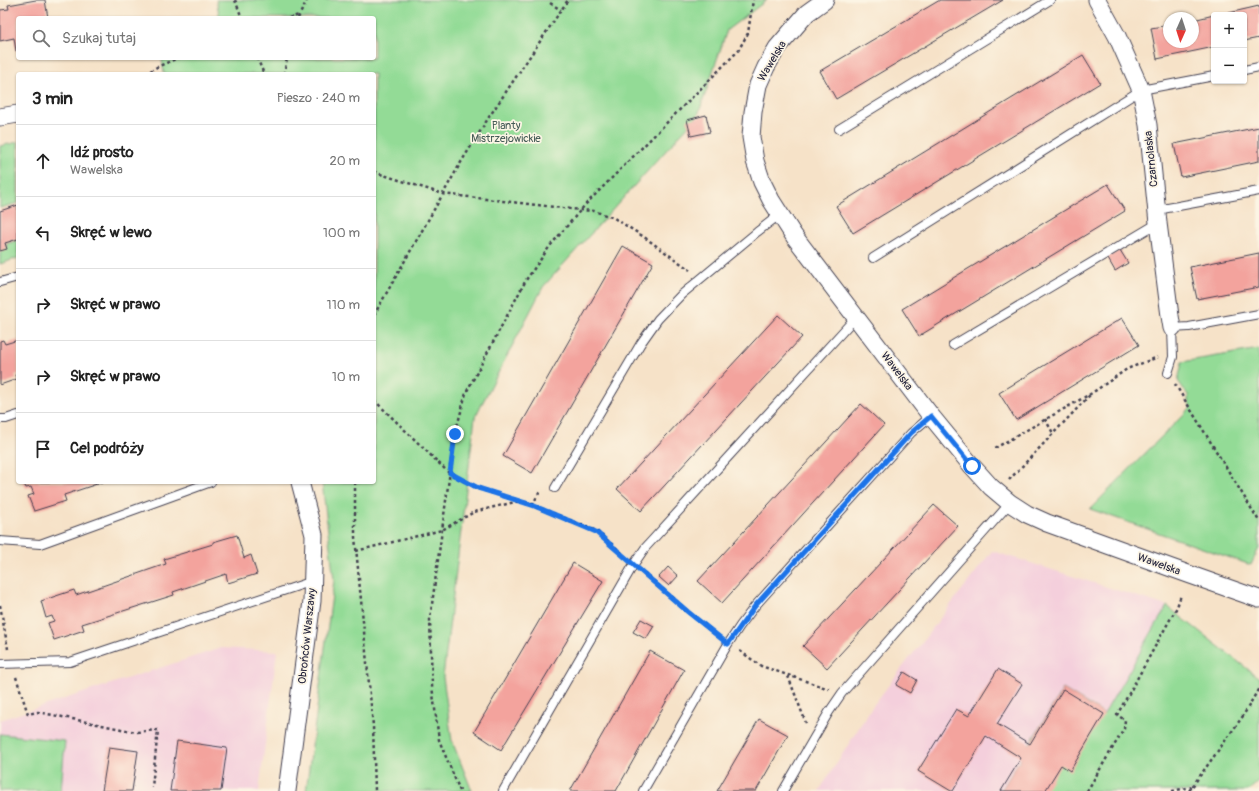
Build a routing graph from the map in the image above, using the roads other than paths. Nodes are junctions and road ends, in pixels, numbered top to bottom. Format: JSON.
{"nodes":[{"id":1,"x":825,"y":0,"type":"edge"},
{"id":2,"x":1050,"y":0,"type":"edge"},
{"id":3,"x":1097,"y":0,"type":"edge"},
{"id":4,"x":1259,"y":67,"type":"edge"},
{"id":5,"x":1247,"y":69,"type":"edge"},
{"id":6,"x":1211,"y":77,"type":"edge"},
{"id":7,"x":1141,"y":90,"type":"junction"},
{"id":8,"x":16,"y":114,"type":"edge"},
{"id":9,"x":0,"y":117,"type":"edge"},
{"id":10,"x":839,"y":129,"type":"dead end"},
{"id":11,"x":1259,"y":191,"type":"edge"},
{"id":12,"x":779,"y":215,"type":"junction"},
{"id":13,"x":1157,"y":216,"type":"junction"},
{"id":14,"x":873,"y":258,"type":"dead end"},
{"id":15,"x":16,"y":278,"type":"edge"},
{"id":16,"x":0,"y":282,"type":"edge"},
{"id":17,"x":1259,"y":314,"type":"edge"},
{"id":18,"x":856,"y":317,"type":"junction"},
{"id":19,"x":1172,"y":328,"type":"junction"},
{"id":20,"x":953,"y":345,"type":"dead end"},
{"id":21,"x":1168,"y":372,"type":"dead end"},
{"id":22,"x":16,"y":416,"type":"edge"},
{"id":23,"x":931,"y":416,"type":"junction"},
{"id":24,"x":0,"y":419,"type":"edge"},
{"id":25,"x":205,"y":484,"type":"edge"},
{"id":26,"x":301,"y":484,"type":"edge"},
{"id":27,"x":555,"y":488,"type":"dead end"},
{"id":28,"x":1010,"y":503,"type":"junction"},
{"id":29,"x":0,"y":541,"type":"edge"},
{"id":30,"x":313,"y":580,"type":"junction"},
{"id":31,"x":1259,"y":599,"type":"edge"},
{"id":32,"x":0,"y":664,"type":"edge"},
{"id":33,"x":288,"y":791,"type":"edge"},
{"id":34,"x":503,"y":791,"type":"edge"},
{"id":35,"x":643,"y":791,"type":"edge"},
{"id":36,"x":783,"y":791,"type":"edge"}],
"edges":[{"from":1,"to":12,"type":"street","name":"Wawelska"},
{"from":2,"to":10,"type":"lane"},
{"from":3,"to":7,"type":"street","name":"Czarnolaska"},
{"from":4,"to":5,"type":"lane"},
{"from":6,"to":7,"type":"lane"},
{"from":7,"to":13,"type":"street","name":"Czarnolaska"},
{"from":7,"to":14,"type":"lane"},
{"from":8,"to":9,"type":"street"},
{"from":11,"to":13,"type":"lane"},
{"from":12,"to":18,"type":"street","name":"Wawelska"},
{"from":12,"to":27,"type":"lane"},
{"from":13,"to":19,"type":"street","name":"Czarnolaska"},
{"from":13,"to":20,"type":"lane"},
{"from":15,"to":16,"type":"lane"},
{"from":17,"to":19,"type":"lane"},
{"from":18,"to":23,"type":"street","name":"Wawelska"},
{"from":18,"to":34,"type":"lane"},
{"from":19,"to":21,"type":"lane"},
{"from":22,"to":24,"type":"lane"},
{"from":23,"to":28,"type":"street","name":"Wawelska"},
{"from":23,"to":35,"type":"lane"},
{"from":25,"to":29,"type":"lane"},
{"from":26,"to":30,"type":"street","name":"Obrońców Warszawy"},
{"from":28,"to":31,"type":"street","name":"Wawelska"},
{"from":28,"to":36,"type":"lane"},
{"from":30,"to":32,"type":"lane"},
{"from":30,"to":33,"type":"street","name":"Obrońców Warszawy"}]}
